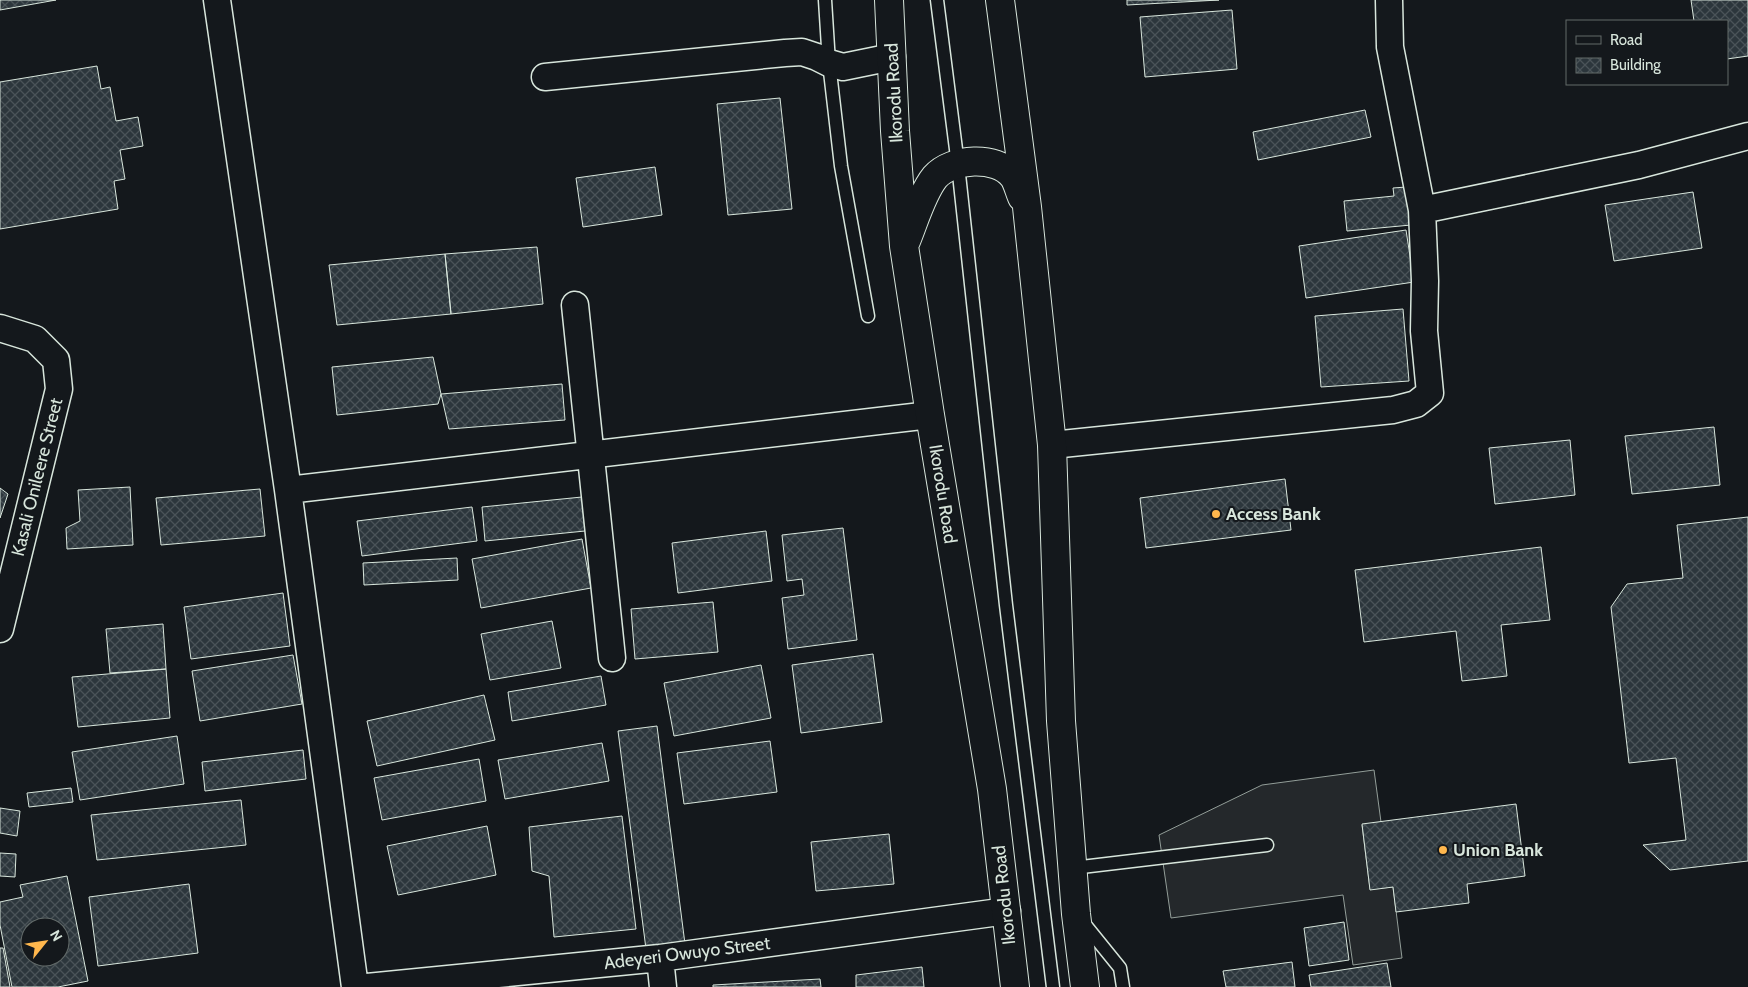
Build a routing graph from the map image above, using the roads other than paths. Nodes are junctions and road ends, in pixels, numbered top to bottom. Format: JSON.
{"nodes":[{"id":1,"x":217,"y":0,"type":"edge"},
{"id":2,"x":825,"y":0,"type":"edge"},
{"id":3,"x":889,"y":0,"type":"edge"},
{"id":4,"x":937,"y":0,"type":"edge"},
{"id":5,"x":1000,"y":0,"type":"edge"},
{"id":6,"x":1389,"y":0,"type":"edge"},
{"id":7,"x":892,"y":58,"type":"junction"},
{"id":8,"x":829,"y":63,"type":"junction"},
{"id":9,"x":545,"y":77,"type":"dead end"},
{"id":10,"x":1748,"y":136,"type":"edge"},
{"id":11,"x":958,"y":164,"type":"junction"},
{"id":12,"x":1027,"y":208,"type":"junction"},
{"id":13,"x":1422,"y":210,"type":"junction"},
{"id":14,"x":904,"y":246,"type":"junction"},
{"id":15,"x":575,"y":305,"type":"dead end"},
{"id":16,"x":868,"y":316,"type":"dead end"},
{"id":17,"x":0,"y":328,"type":"edge"},
{"id":18,"x":930,"y":415,"type":"junction"},
{"id":19,"x":1052,"y":445,"type":"junction"},
{"id":20,"x":590,"y":456,"type":"junction"},
{"id":21,"x":288,"y":490,"type":"junction"},
{"id":22,"x":0,"y":629,"type":"edge"},
{"id":23,"x":612,"y":658,"type":"dead end"},
{"id":24,"x":1267,"y":845,"type":"dead end"},
{"id":25,"x":1073,"y":868,"type":"junction"},
{"id":26,"x":1006,"y":912,"type":"junction"},
{"id":27,"x":1076,"y":914,"type":"junction"},
{"id":28,"x":660,"y":958,"type":"junction"},
{"id":29,"x":354,"y":987,"type":"edge"},
{"id":30,"x":367,"y":987,"type":"edge"},
{"id":31,"x":663,"y":987,"type":"edge"},
{"id":32,"x":1015,"y":987,"type":"edge"},
{"id":33,"x":1054,"y":987,"type":"edge"},
{"id":34,"x":1085,"y":987,"type":"edge"},
{"id":35,"x":1122,"y":987,"type":"edge"}],
"edges":[{"from":1,"to":21,"type":"street"},
{"from":2,"to":8,"type":"lane"},
{"from":3,"to":7,"type":"highway","name":"Ikorodu Road"},
{"from":4,"to":11,"type":"lane"},
{"from":5,"to":12,"type":"highway"},
{"from":6,"to":13,"type":"street"},
{"from":7,"to":8,"type":"street"},
{"from":7,"to":14,"type":"highway","name":"Ikorodu Road"},
{"from":8,"to":9,"type":"street"},
{"from":8,"to":16,"type":"lane"},
{"from":10,"to":13,"type":"street"},
{"from":11,"to":12,"type":"highway"},
{"from":11,"to":14,"type":"highway"},
{"from":11,"to":33,"type":"lane"},
{"from":12,"to":19,"type":"highway"},
{"from":13,"to":19,"type":"street"},
{"from":14,"to":18,"type":"highway","name":"Ikorodu Road"},
{"from":15,"to":20,"type":"street"},
{"from":17,"to":22,"type":"street","name":"Kasali Onileere Street"},
{"from":18,"to":20,"type":"street"},
{"from":18,"to":26,"type":"highway","name":"Ikorodu Road"},
{"from":19,"to":25,"type":"highway"},
{"from":20,"to":21,"type":"street"},
{"from":20,"to":23,"type":"street"},
{"from":21,"to":29,"type":"street"},
{"from":24,"to":25,"type":"lane"},
{"from":25,"to":27,"type":"highway"},
{"from":26,"to":28,"type":"street","name":"Adeyeri Owuyo Street"},
{"from":26,"to":32,"type":"highway","name":"Ikorodu Road"},
{"from":27,"to":34,"type":"highway"},
{"from":27,"to":35,"type":"lane"},
{"from":28,"to":30,"type":"street","name":"Adeyeri Owuyo Street"},
{"from":28,"to":31,"type":"street"}]}
